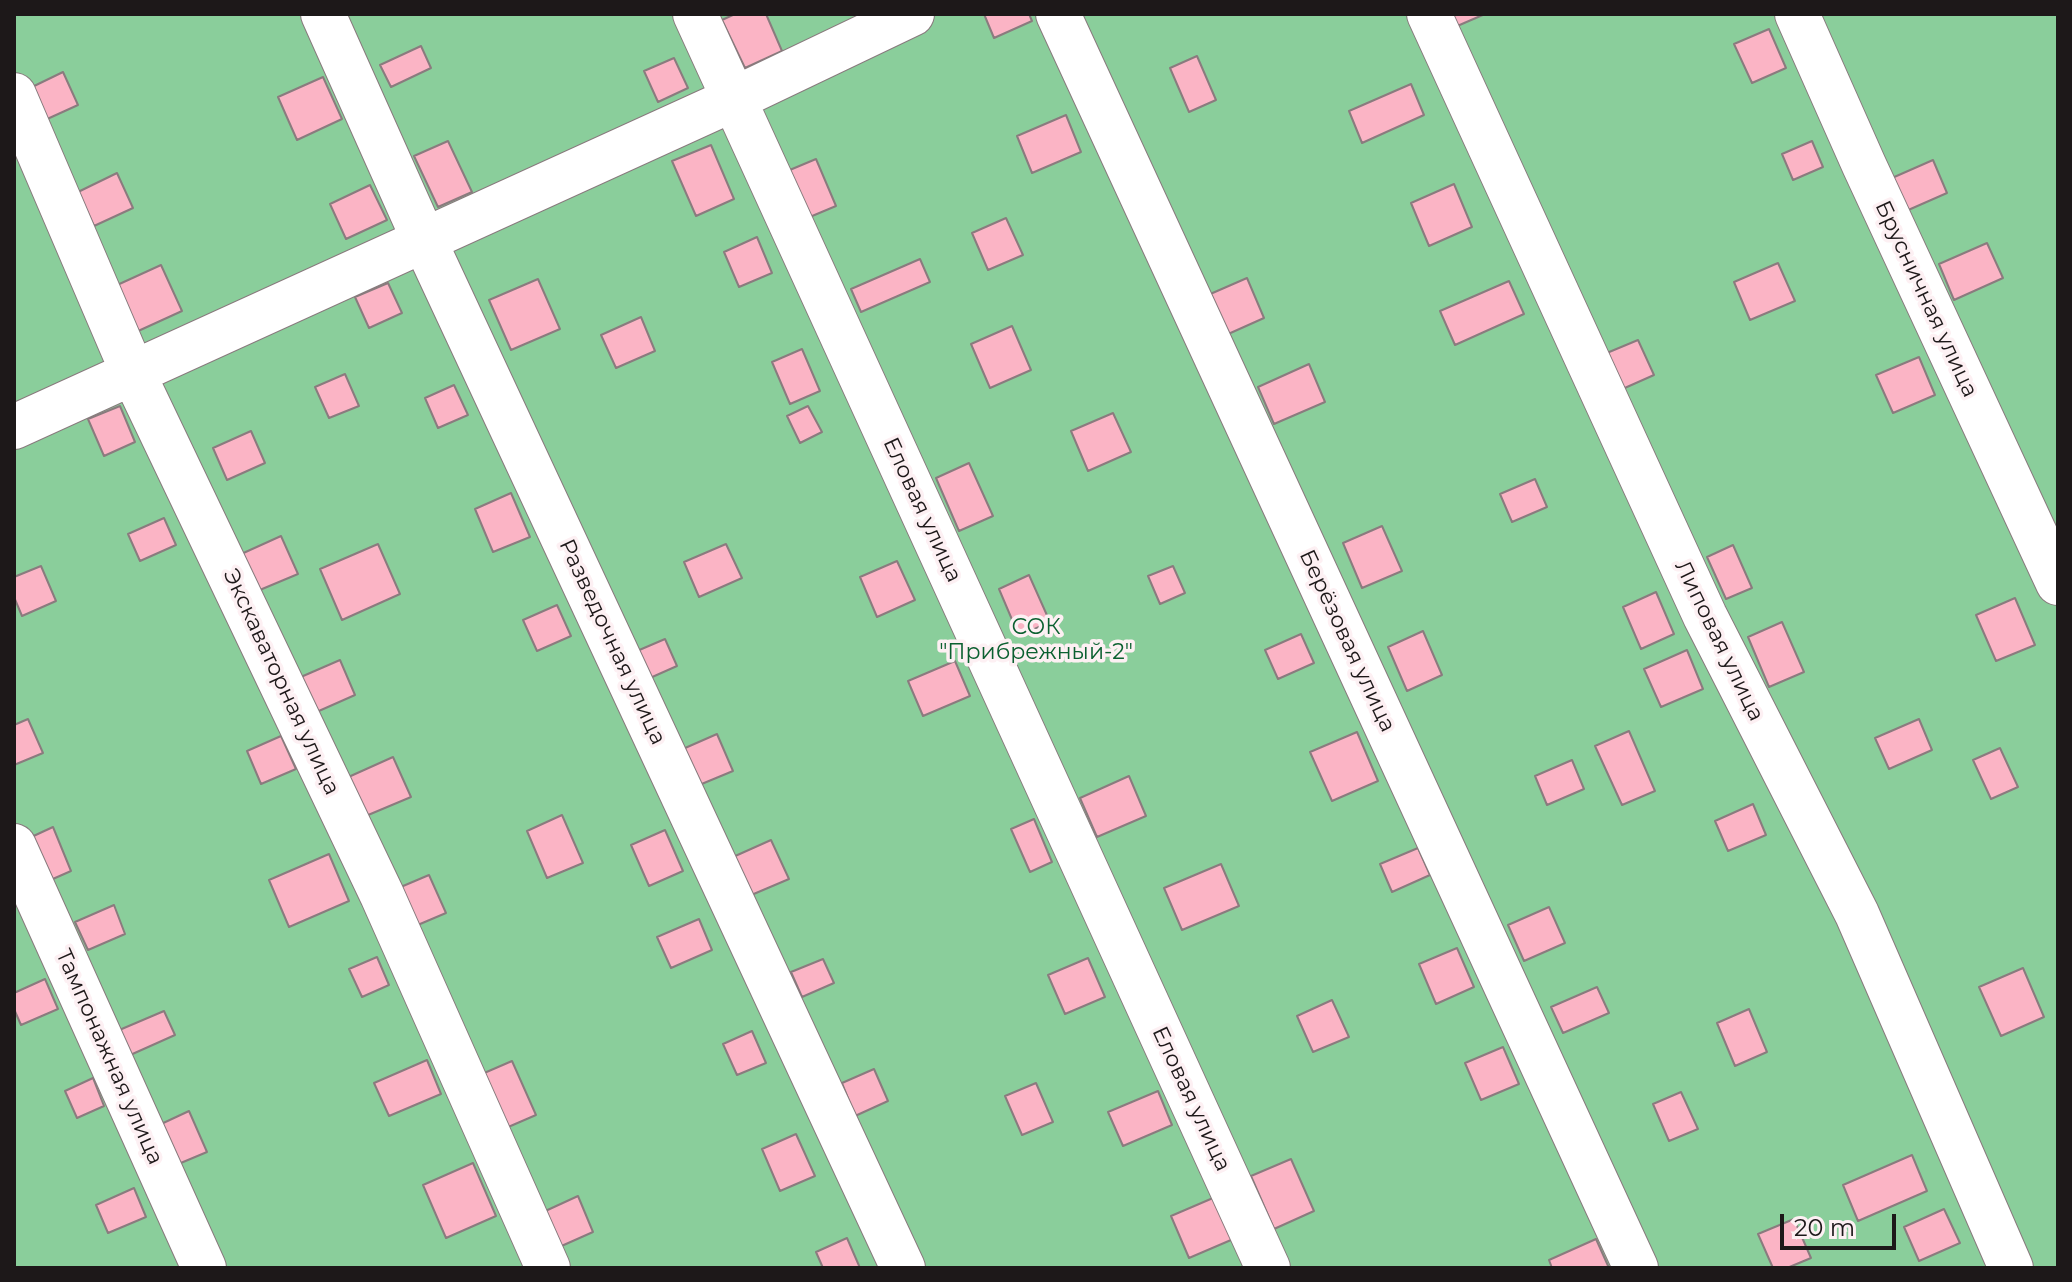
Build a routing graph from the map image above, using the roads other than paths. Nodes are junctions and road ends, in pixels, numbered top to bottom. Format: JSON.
{"nodes":[{"id":1,"x":323,"y":14,"type":"edge"},
{"id":2,"x":695,"y":14,"type":"edge"},
{"id":3,"x":912,"y":14,"type":"edge"},
{"id":4,"x":1058,"y":14,"type":"edge"},
{"id":5,"x":1429,"y":14,"type":"edge"},
{"id":6,"x":1797,"y":14,"type":"edge"},
{"id":7,"x":14,"y":95,"type":"edge"},
{"id":8,"x":734,"y":99,"type":"junction"},
{"id":9,"x":424,"y":240,"type":"junction"},
{"id":10,"x":133,"y":373,"type":"junction"},
{"id":11,"x":14,"y":427,"type":"edge"},
{"id":12,"x":2058,"y":583,"type":"edge"},
{"id":13,"x":14,"y":846,"type":"edge"},
{"id":14,"x":204,"y":1268,"type":"edge"},
{"id":15,"x":548,"y":1268,"type":"edge"},
{"id":16,"x":903,"y":1268,"type":"edge"},
{"id":17,"x":1268,"y":1268,"type":"edge"},
{"id":18,"x":1636,"y":1268,"type":"edge"},
{"id":19,"x":2011,"y":1268,"type":"edge"}],
"edges":[{"from":1,"to":9,"type":"street","name":"Разведочная улица"},
{"from":2,"to":8,"type":"street","name":"Еловая улица"},
{"from":3,"to":8,"type":"street"},
{"from":4,"to":18,"type":"street","name":"Берёзовая улица"},
{"from":5,"to":19,"type":"street","name":"Липовая улица"},
{"from":6,"to":12,"type":"street","name":"Брусничная улица"},
{"from":7,"to":10,"type":"street","name":"Экскаваторная улица"},
{"from":8,"to":9,"type":"street"},
{"from":8,"to":17,"type":"street","name":"Еловая улица"},
{"from":9,"to":10,"type":"street"},
{"from":9,"to":16,"type":"street","name":"Разведочная улица"},
{"from":10,"to":11,"type":"street"},
{"from":10,"to":15,"type":"street","name":"Экскаваторная улица"},
{"from":13,"to":14,"type":"street","name":"Тампонажная улица"}]}
